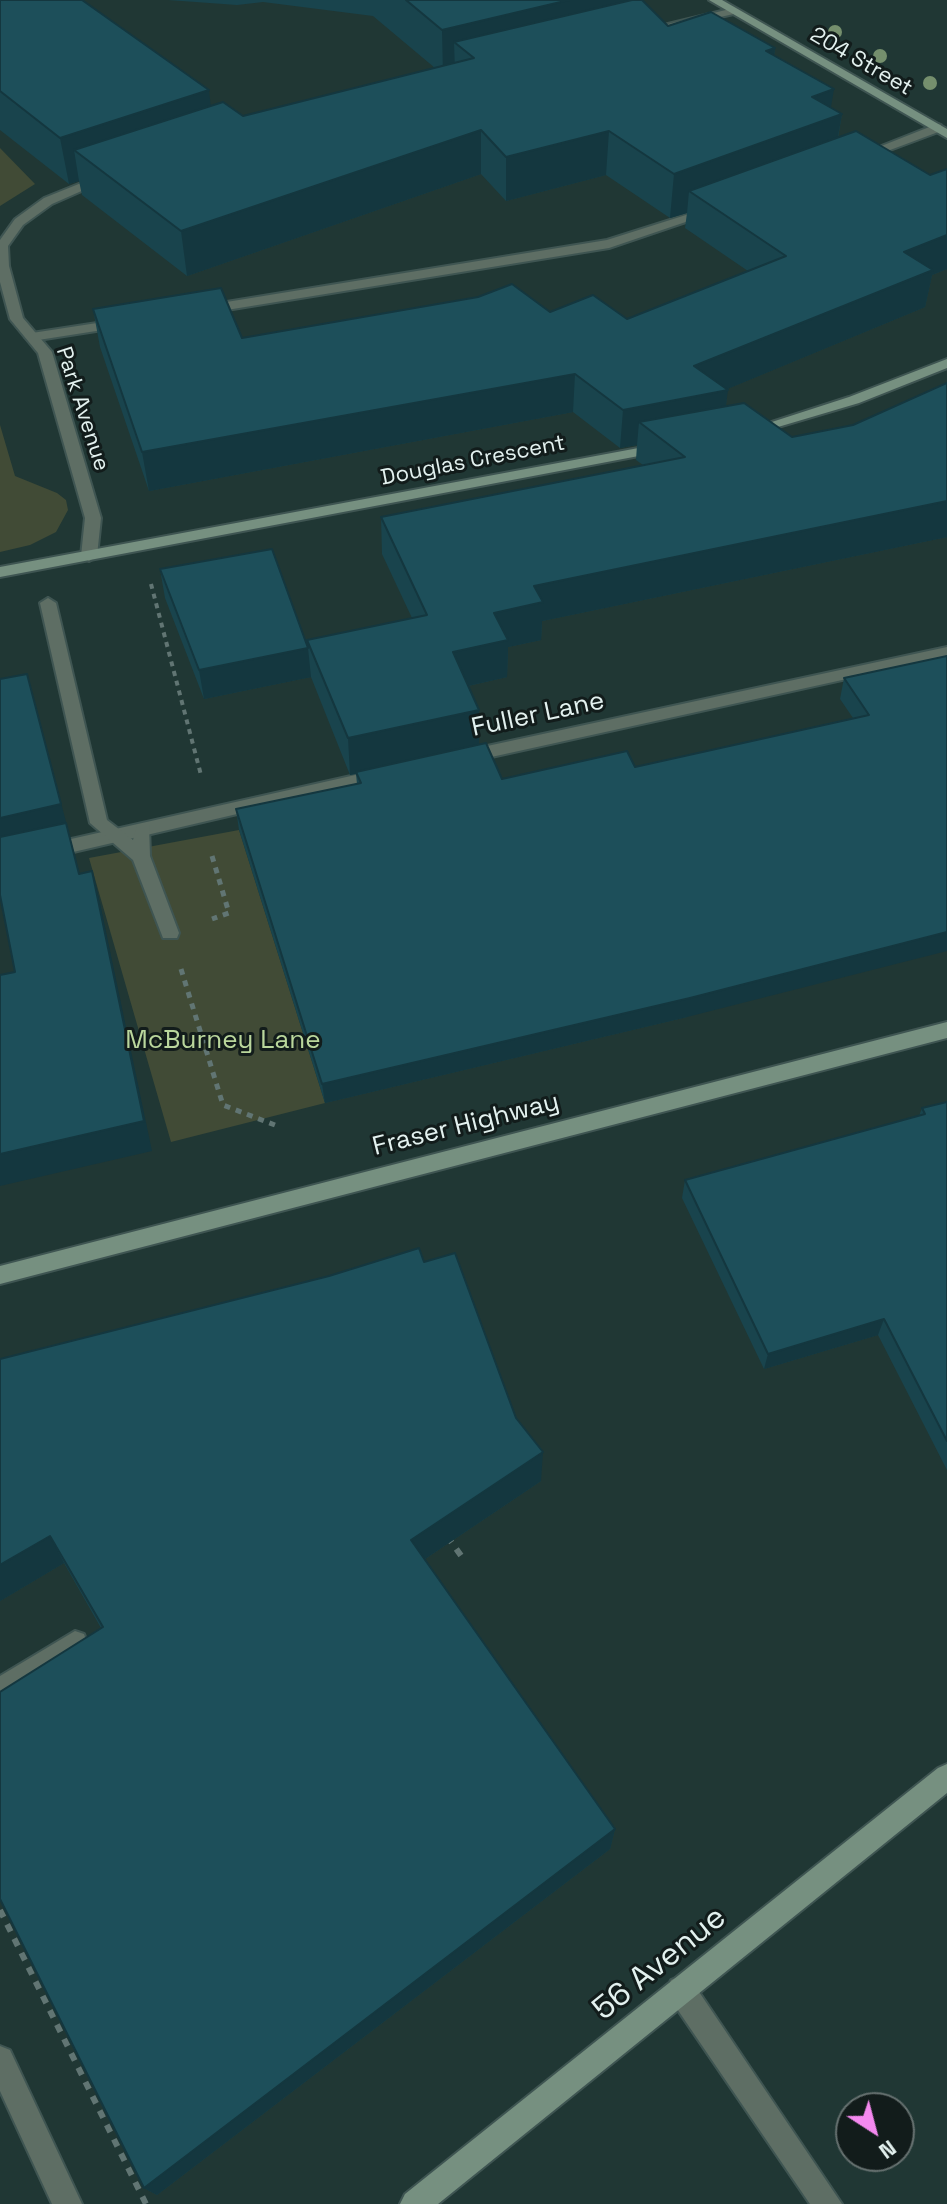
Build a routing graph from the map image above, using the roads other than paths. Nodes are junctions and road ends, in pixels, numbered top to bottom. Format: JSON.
{"nodes":[{"id":1,"x":714,"y":0,"type":"edge"},
{"id":2,"x":734,"y":11,"type":"junction"},
{"id":3,"x":629,"y":35,"type":"edge"},
{"id":4,"x":942,"y":131,"type":"edge"},
{"id":5,"x":843,"y":163,"type":"edge"},
{"id":6,"x":114,"y":175,"type":"edge"},
{"id":7,"x":725,"y":206,"type":"edge"},
{"id":8,"x":193,"y":311,"type":"edge"},
{"id":9,"x":131,"y":321,"type":"edge"},
{"id":10,"x":32,"y":337,"type":"junction"},
{"id":11,"x":947,"y":363,"type":"edge"},
{"id":12,"x":740,"y":433,"type":"edge"},
{"id":13,"x":678,"y":445,"type":"edge"},
{"id":14,"x":89,"y":556,"type":"junction"},
{"id":15,"x":0,"y":572,"type":"edge"},
{"id":16,"x":48,"y":603,"type":"dead end"},
{"id":17,"x":947,"y":652,"type":"edge"},
{"id":18,"x":448,"y":761,"type":"edge"},
{"id":19,"x":402,"y":771,"type":"edge"},
{"id":20,"x":143,"y":829,"type":"junction"},
{"id":21,"x":116,"y":835,"type":"junction"},
{"id":22,"x":141,"y":856,"type":"junction"},
{"id":23,"x":0,"y":862,"type":"edge"},
{"id":24,"x":170,"y":933,"type":"road end"},
{"id":25,"x":947,"y":1030,"type":"edge"},
{"id":26,"x":0,"y":1275,"type":"edge"},
{"id":27,"x":75,"y":1643,"type":"edge"},
{"id":28,"x":0,"y":1690,"type":"edge"},
{"id":29,"x":947,"y":1777,"type":"edge"},
{"id":30,"x":681,"y":1990,"type":"junction"},
{"id":31,"x":0,"y":2060,"type":"edge"},
{"id":32,"x":67,"y":2204,"type":"edge"},
{"id":33,"x":415,"y":2204,"type":"edge"},
{"id":34,"x":827,"y":2204,"type":"edge"}],
"edges":[{"from":1,"to":2,"type":"street","name":"204 Street"},
{"from":2,"to":3,"type":"street"},
{"from":2,"to":4,"type":"street","name":"204 Street"},
{"from":4,"to":5,"type":"street"},
{"from":6,"to":10,"type":"street","name":"Park Avenue"},
{"from":7,"to":8,"type":"street"},
{"from":9,"to":10,"type":"street"},
{"from":10,"to":14,"type":"street","name":"Park Avenue"},
{"from":11,"to":12,"type":"street"},
{"from":13,"to":14,"type":"street","name":"Douglas Crescent"},
{"from":14,"to":15,"type":"street","name":"Douglas Crescent"},
{"from":16,"to":21,"type":"street"},
{"from":17,"to":18,"type":"street","name":"Fuller Lane"},
{"from":19,"to":20,"type":"street"},
{"from":20,"to":21,"type":"street"},
{"from":20,"to":22,"type":"street"},
{"from":21,"to":22,"type":"street"},
{"from":21,"to":23,"type":"street"},
{"from":22,"to":24,"type":"street"},
{"from":25,"to":26,"type":"street","name":"Fraser Highway"},
{"from":27,"to":28,"type":"street"},
{"from":29,"to":30,"type":"street","name":"56 Avenue"},
{"from":30,"to":33,"type":"street","name":"56 Avenue"},
{"from":30,"to":34,"type":"street"},
{"from":31,"to":32,"type":"street"}]}
